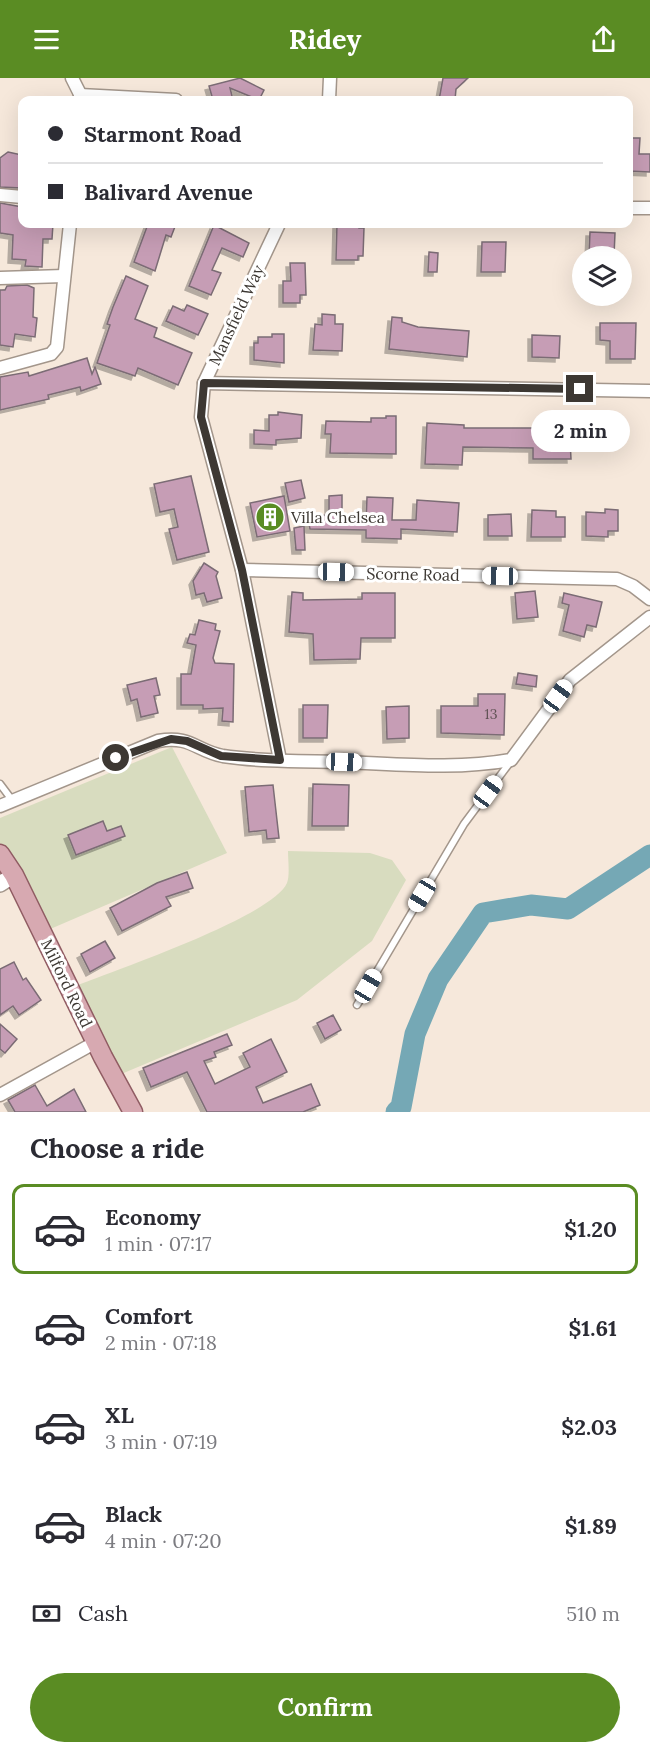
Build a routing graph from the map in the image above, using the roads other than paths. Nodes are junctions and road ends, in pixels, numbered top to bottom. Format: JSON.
{"nodes":[{"id":1,"x":72,"y":78,"type":"edge"},
{"id":2,"x":330,"y":78,"type":"edge"},
{"id":3,"x":80,"y":96,"type":"edge"},
{"id":4,"x":329,"y":96,"type":"edge"},
{"id":5,"x":0,"y":195,"type":"edge"},
{"id":6,"x":18,"y":197,"type":"edge"},
{"id":7,"x":633,"y":208,"type":"edge"},
{"id":8,"x":650,"y":208,"type":"edge"},
{"id":9,"x":70,"y":228,"type":"edge"},
{"id":10,"x":277,"y":228,"type":"edge"},
{"id":11,"x":64,"y":276,"type":"junction"},
{"id":12,"x":0,"y":278,"type":"edge"},
{"id":13,"x":0,"y":368,"type":"edge"},
{"id":14,"x":204,"y":383,"type":"junction"},
{"id":15,"x":650,"y":390,"type":"edge"},
{"id":16,"x":242,"y":570,"type":"junction"},
{"id":17,"x":650,"y":599,"type":"edge"},
{"id":18,"x":650,"y":617,"type":"edge"},
{"id":19,"x":280,"y":760,"type":"junction"},
{"id":20,"x":511,"y":760,"type":"junction"},
{"id":21,"x":0,"y":784,"type":"edge"},
{"id":22,"x":12,"y":800,"type":"junction"},
{"id":23,"x":0,"y":806,"type":"edge"},
{"id":24,"x":0,"y":854,"type":"edge"},
{"id":25,"x":7,"y":880,"type":"edge"},
{"id":26,"x":357,"y":1005,"type":"dead end"},
{"id":27,"x":96,"y":1042,"type":"junction"},
{"id":28,"x":0,"y":1095,"type":"edge"},
{"id":29,"x":133,"y":1112,"type":"edge"}],
"edges":[{"from":1,"to":3,"type":"street"},
{"from":2,"to":4,"type":"street"},
{"from":5,"to":6,"type":"street"},
{"from":7,"to":8,"type":"street"},
{"from":9,"to":11,"type":"street"},
{"from":10,"to":14,"type":"street","name":"Mansfield Way"},
{"from":11,"to":12,"type":"street"},
{"from":11,"to":13,"type":"street"},
{"from":14,"to":15,"type":"street"},
{"from":14,"to":16,"type":"street","name":"Mansfield Way"},
{"from":16,"to":17,"type":"street","name":"Scorne Road"},
{"from":16,"to":19,"type":"street","name":"Mansfield Way"},
{"from":18,"to":20,"type":"street"},
{"from":19,"to":20,"type":"street"},
{"from":19,"to":22,"type":"street"},
{"from":20,"to":26,"type":"lane"},
{"from":21,"to":22,"type":"lane"},
{"from":22,"to":23,"type":"street"},
{"from":24,"to":25,"type":"main road","name":"Milford Road"},
{"from":25,"to":27,"type":"main road","name":"Milford Road"},
{"from":27,"to":28,"type":"street"},
{"from":27,"to":29,"type":"main road","name":"Milford Road"}]}
